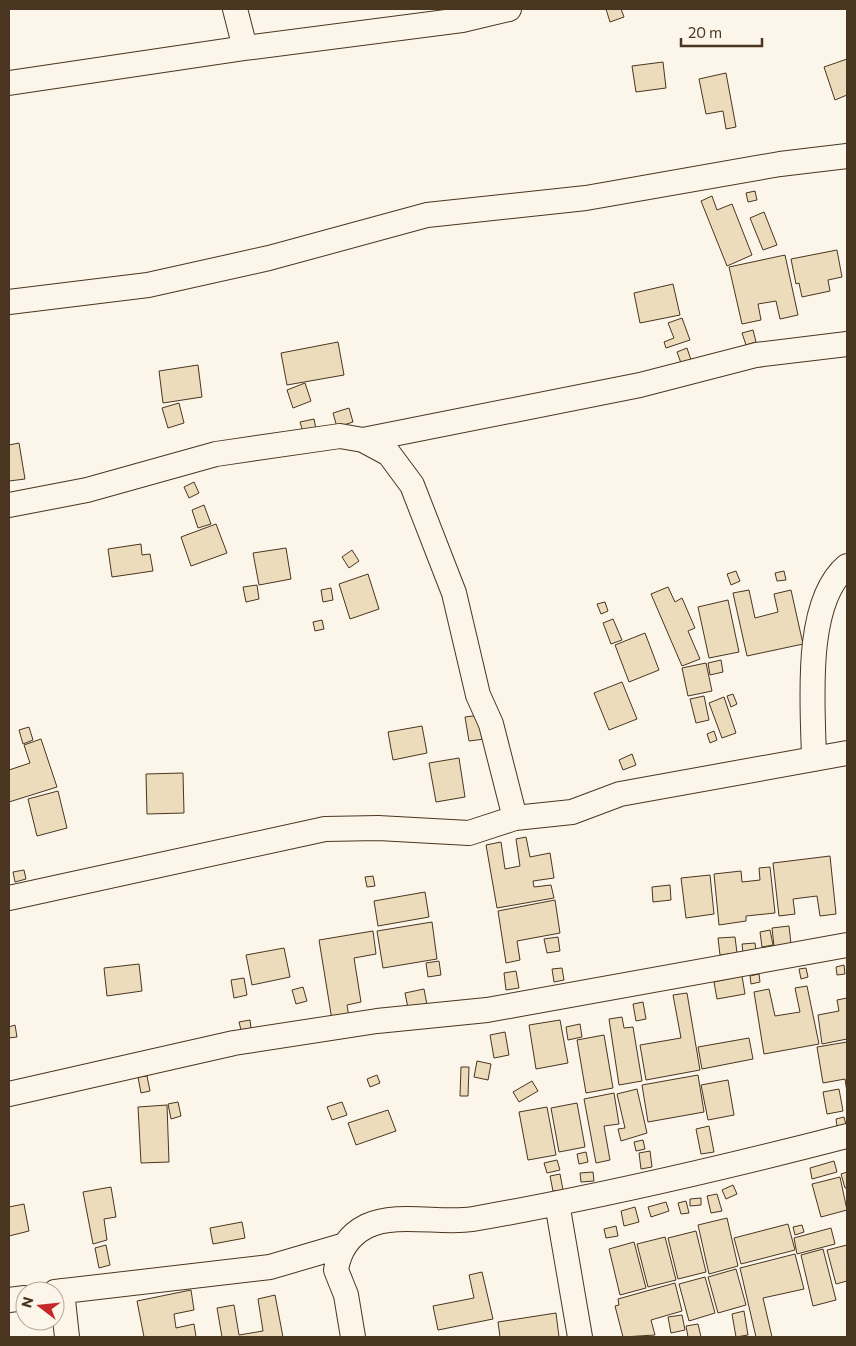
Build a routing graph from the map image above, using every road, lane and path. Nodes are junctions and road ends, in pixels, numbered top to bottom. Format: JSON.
{"nodes":[{"id":1,"x":235,"y":9,"type":"edge"},
{"id":2,"x":509,"y":9,"type":"edge"},
{"id":3,"x":245,"y":48,"type":"junction"},
{"id":4,"x":9,"y":83,"type":"edge"},
{"id":5,"x":847,"y":156,"type":"edge"},
{"id":6,"x":9,"y":302,"type":"edge"},
{"id":7,"x":847,"y":344,"type":"edge"},
{"id":8,"x":363,"y":440,"type":"junction"},
{"id":9,"x":9,"y":506,"type":"edge"},
{"id":10,"x":847,"y":566,"type":"edge"},
{"id":11,"x":847,"y":753,"type":"edge"},
{"id":12,"x":814,"y":759,"type":"junction"},
{"id":13,"x":515,"y":818,"type":"junction"},
{"id":14,"x":9,"y":898,"type":"edge"},
{"id":15,"x":847,"y":945,"type":"edge"},
{"id":16,"x":9,"y":1094,"type":"edge"},
{"id":17,"x":847,"y":1136,"type":"edge"},
{"id":18,"x":558,"y":1202,"type":"junction"},
{"id":19,"x":345,"y":1245,"type":"junction"},
{"id":20,"x":65,"y":1291,"type":"edge"},
{"id":21,"x":353,"y":1337,"type":"edge"},
{"id":22,"x":580,"y":1337,"type":"edge"}],
"edges":[{"from":1,"to":3,"type":"street"},
{"from":2,"to":3,"type":"street"},
{"from":3,"to":4,"type":"street"},
{"from":5,"to":6,"type":"street"},
{"from":7,"to":8,"type":"street"},
{"from":8,"to":9,"type":"street"},
{"from":8,"to":13,"type":"street"},
{"from":10,"to":12,"type":"street"},
{"from":11,"to":12,"type":"street"},
{"from":12,"to":13,"type":"street"},
{"from":13,"to":14,"type":"street"},
{"from":15,"to":16,"type":"street"},
{"from":17,"to":18,"type":"street"},
{"from":18,"to":19,"type":"street"},
{"from":18,"to":22,"type":"street"},
{"from":19,"to":20,"type":"street"},
{"from":19,"to":21,"type":"street"}]}
